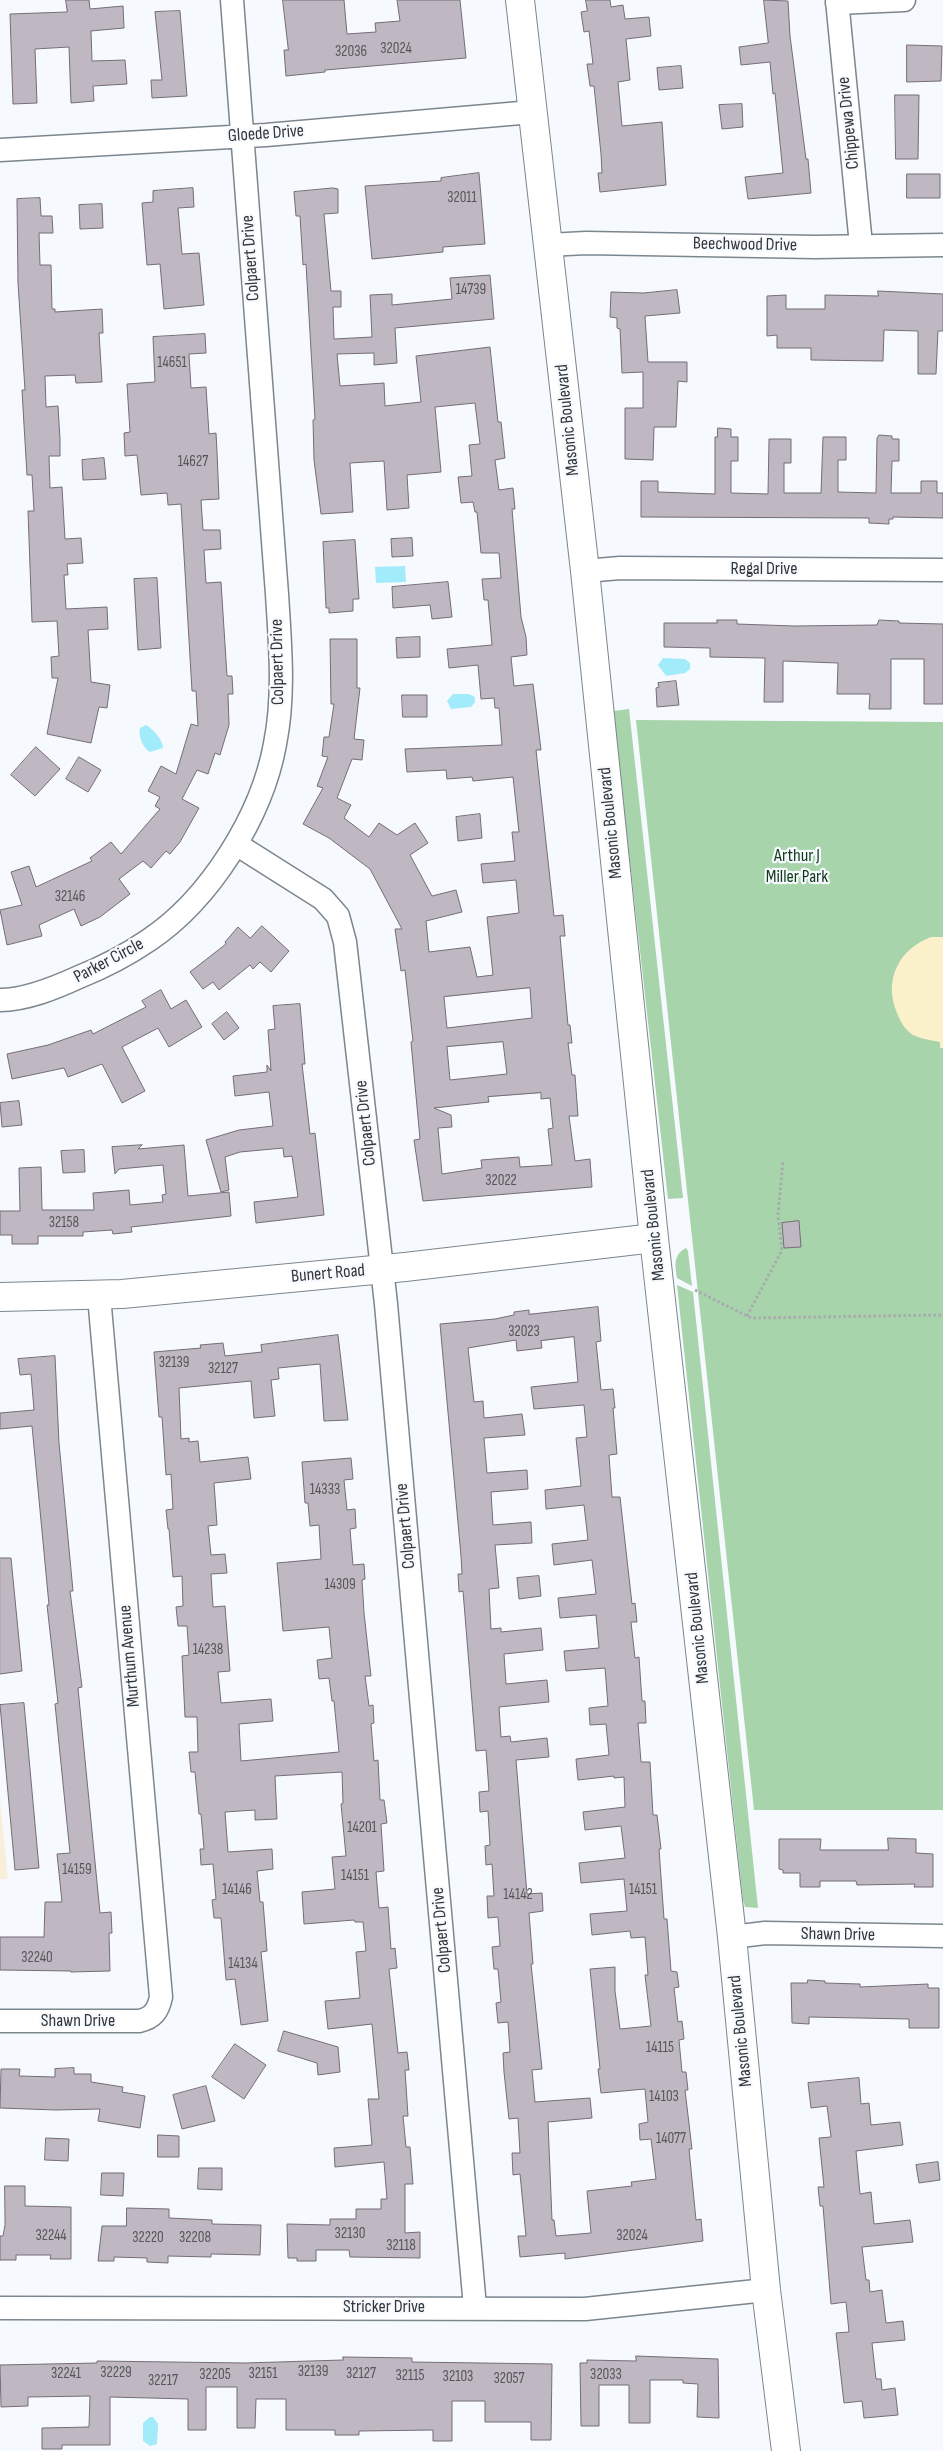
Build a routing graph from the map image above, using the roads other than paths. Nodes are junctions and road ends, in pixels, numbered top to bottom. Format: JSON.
{"nodes":[{"id":1,"x":232,"y":0,"type":"edge"},
{"id":2,"x":520,"y":0,"type":"edge"},
{"id":3,"x":904,"y":0,"type":"edge"},
{"id":4,"x":837,"y":2,"type":"edge"},
{"id":5,"x":532,"y":112,"type":"junction"},
{"id":6,"x":242,"y":136,"type":"junction"},
{"id":7,"x":0,"y":150,"type":"edge"},
{"id":8,"x":548,"y":245,"type":"junction"},
{"id":9,"x":861,"y":245,"type":"junction"},
{"id":10,"x":943,"y":246,"type":"edge"},
{"id":11,"x":943,"y":570,"type":"edge"},
{"id":12,"x":585,"y":571,"type":"junction"},
{"id":13,"x":236,"y":844,"type":"junction"},
{"id":14,"x":0,"y":1000,"type":"edge"},
{"id":15,"x":654,"y":1238,"type":"junction"},
{"id":16,"x":382,"y":1270,"type":"junction"},
{"id":17,"x":99,"y":1296,"type":"junction"},
{"id":18,"x":0,"y":1297,"type":"edge"},
{"id":19,"x":943,"y":1936,"type":"edge"},
{"id":20,"x":732,"y":1937,"type":"junction"},
{"id":21,"x":154,"y":2014,"type":"joint"},
{"id":22,"x":0,"y":2021,"type":"edge"},
{"id":23,"x":766,"y":2290,"type":"junction"},
{"id":24,"x":475,"y":2307,"type":"junction"},
{"id":25,"x":0,"y":2308,"type":"edge"},
{"id":26,"x":786,"y":2451,"type":"edge"}],
"edges":[{"from":1,"to":6,"type":"street","name":"Colpaert Drive"},
{"from":2,"to":5,"type":"street","name":"Masonic Boulevard"},
{"from":3,"to":4,"type":"street"},
{"from":4,"to":9,"type":"street","name":"Chippewa Drive"},
{"from":5,"to":6,"type":"street","name":"Gloede Drive"},
{"from":5,"to":8,"type":"street","name":"Masonic Boulevard"},
{"from":6,"to":7,"type":"street","name":"Gloede Drive"},
{"from":6,"to":13,"type":"street","name":"Colpaert Drive"},
{"from":8,"to":9,"type":"street","name":"Beechwood Drive"},
{"from":8,"to":12,"type":"street","name":"Masonic Boulevard"},
{"from":9,"to":10,"type":"street","name":"Beechwood Drive"},
{"from":11,"to":12,"type":"street","name":"Regal Drive"},
{"from":12,"to":15,"type":"street","name":"Masonic Boulevard"},
{"from":13,"to":14,"type":"street","name":"Parker Circle"},
{"from":13,"to":16,"type":"street","name":"Colpaert Drive"},
{"from":15,"to":16,"type":"street","name":"Bunert Road"},
{"from":15,"to":20,"type":"street","name":"Masonic Boulevard"},
{"from":16,"to":17,"type":"street","name":"Bunert Road"},
{"from":16,"to":24,"type":"street","name":"Colpaert Drive"},
{"from":17,"to":18,"type":"street","name":"Bunert Road"},
{"from":17,"to":21,"type":"street","name":"Murthum Avenue"},
{"from":19,"to":20,"type":"street","name":"Shawn Drive"},
{"from":20,"to":23,"type":"street","name":"Masonic Boulevard"},
{"from":21,"to":22,"type":"street","name":"Shawn Drive"},
{"from":23,"to":24,"type":"street","name":"Stricker Drive"},
{"from":23,"to":26,"type":"street","name":"Masonic Boulevard"},
{"from":24,"to":25,"type":"street","name":"Stricker Drive"}]}
